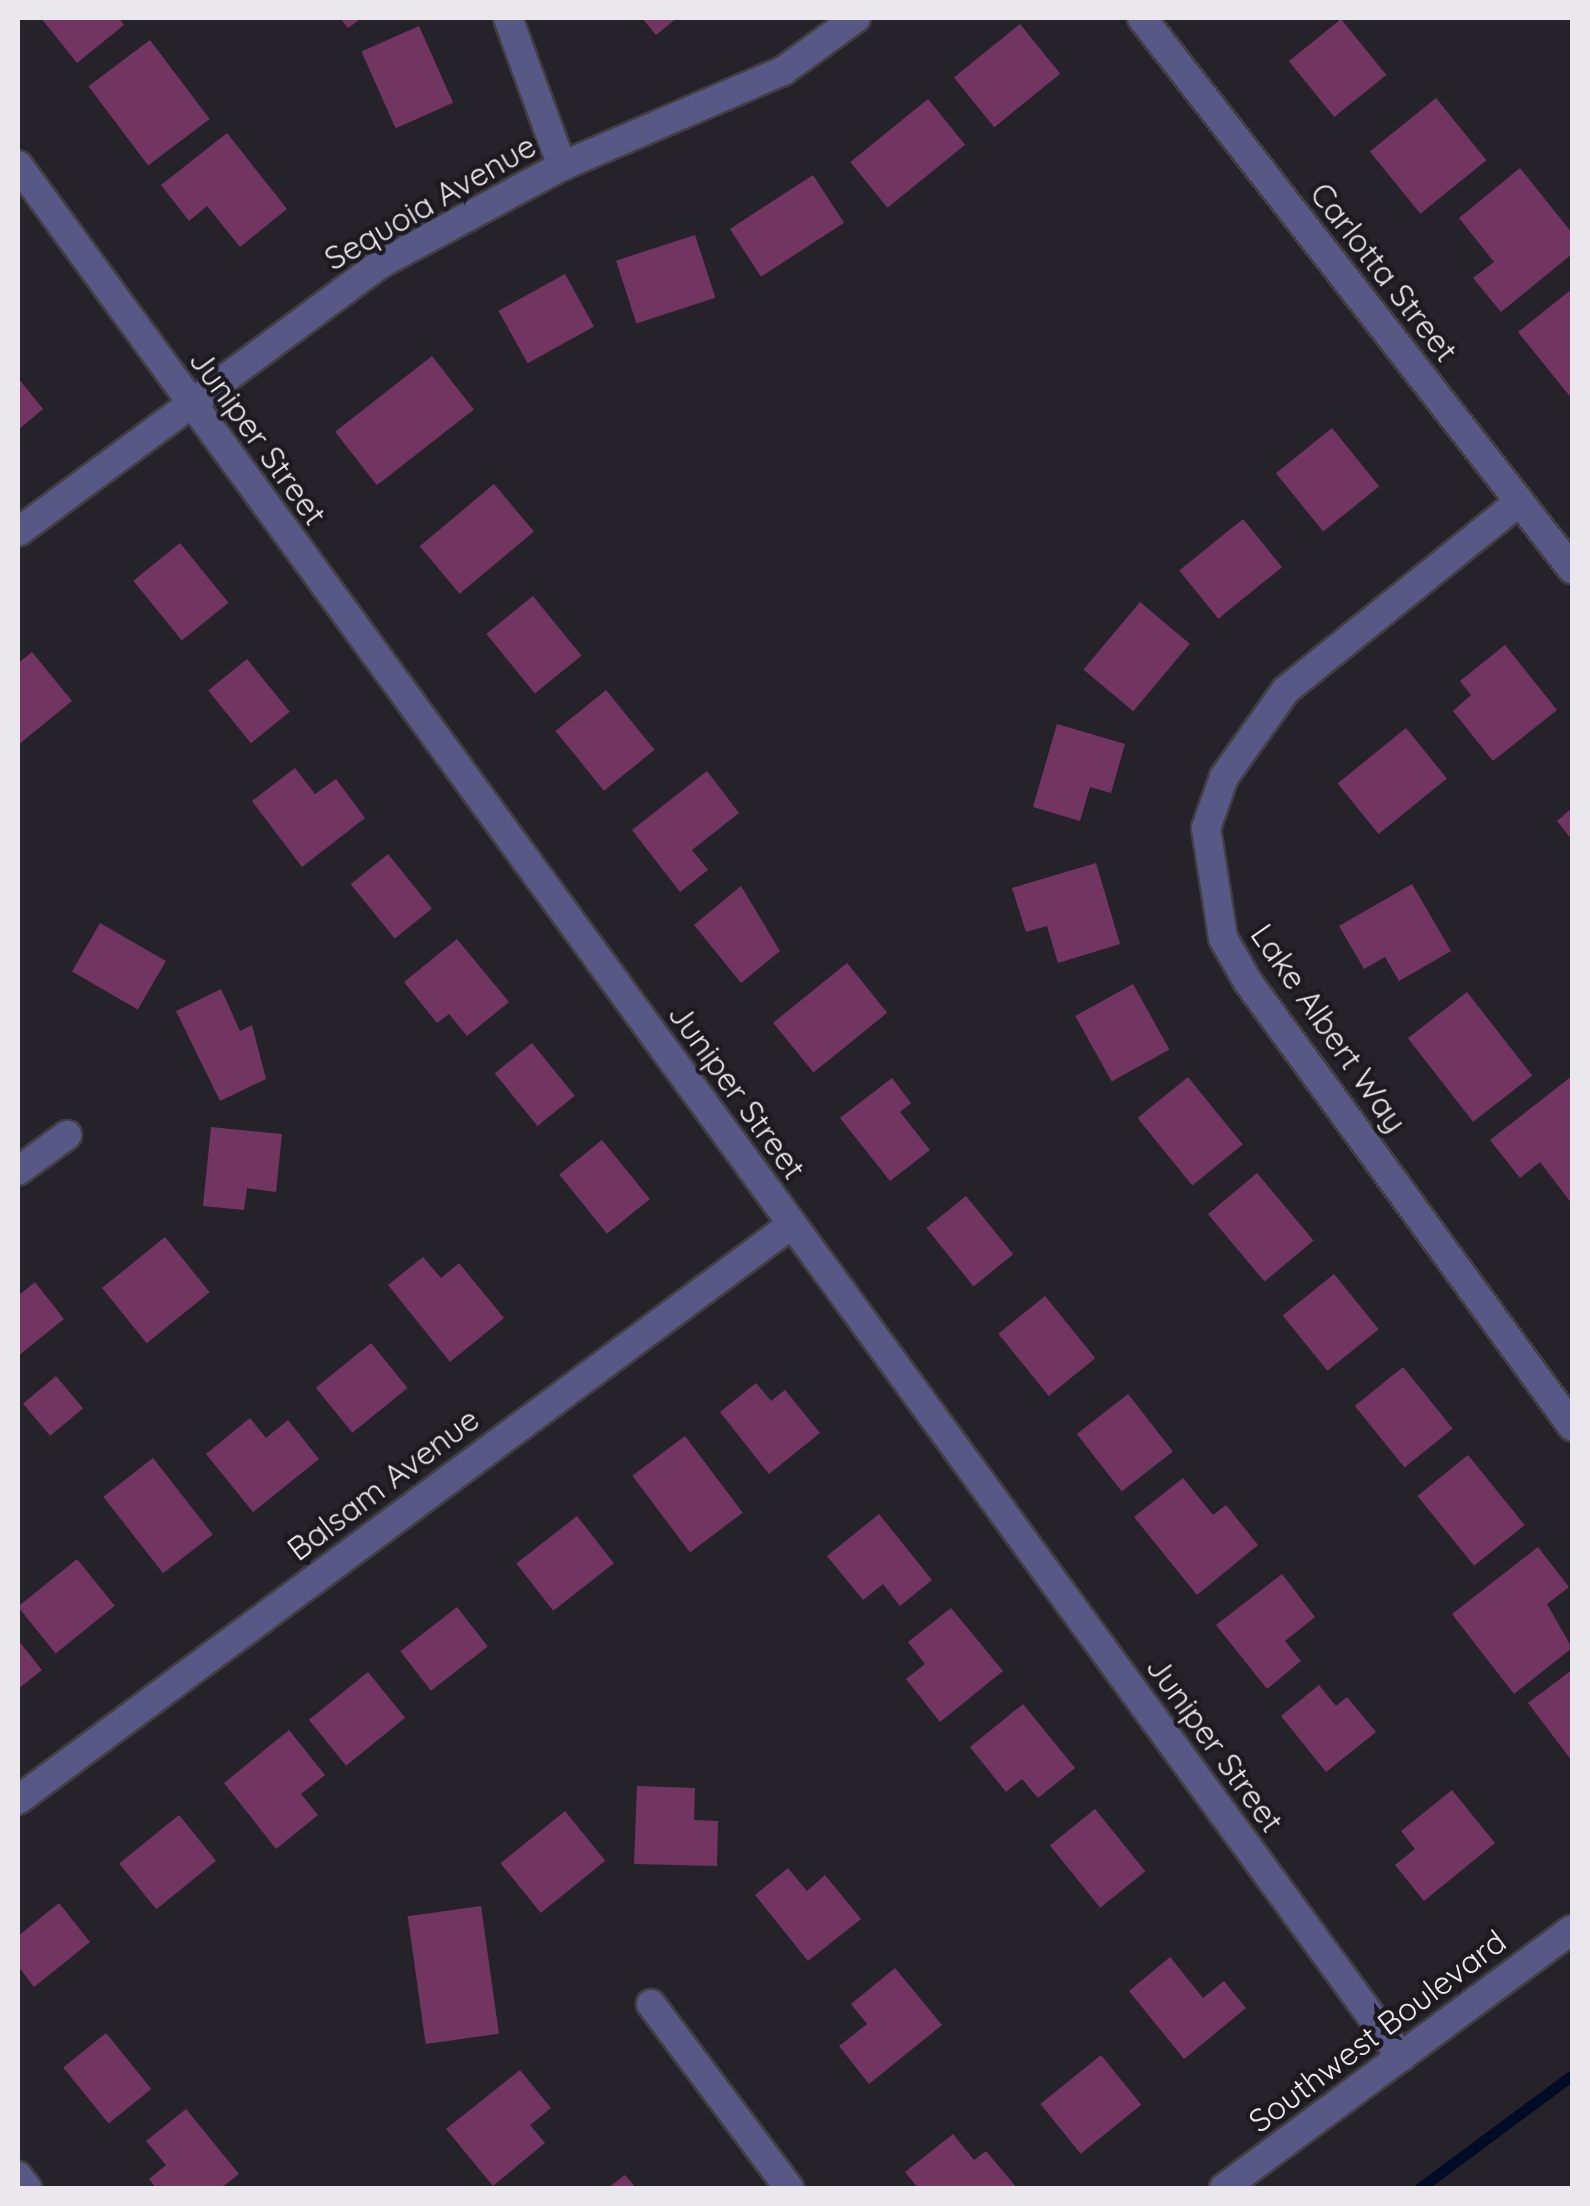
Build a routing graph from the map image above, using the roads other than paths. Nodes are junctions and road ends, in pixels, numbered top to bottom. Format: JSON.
{"nodes":[{"id":1,"x":508,"y":18,"type":"edge"},
{"id":2,"x":856,"y":18,"type":"edge"},
{"id":3,"x":1142,"y":18,"type":"edge"},
{"id":4,"x":18,"y":165,"type":"edge"},
{"id":5,"x":562,"y":166,"type":"junction"},
{"id":6,"x":190,"y":403,"type":"junction"},
{"id":7,"x":1519,"y":502,"type":"junction"},
{"id":8,"x":18,"y":532,"type":"edge"},
{"id":9,"x":1572,"y":569,"type":"edge"},
{"id":10,"x":67,"y":1135,"type":"dead end"},
{"id":11,"x":18,"y":1171,"type":"edge"},
{"id":12,"x":791,"y":1225,"type":"junction"},
{"id":13,"x":1572,"y":1426,"type":"edge"},
{"id":14,"x":18,"y":1800,"type":"edge"},
{"id":15,"x":1572,"y":1930,"type":"edge"},
{"id":16,"x":651,"y":2004,"type":"dead end"},
{"id":17,"x":1401,"y":2057,"type":"junction"},
{"id":18,"x":18,"y":2176,"type":"edge"},
{"id":19,"x":27,"y":2188,"type":"edge"},
{"id":20,"x":789,"y":2188,"type":"edge"},
{"id":21,"x":1224,"y":2188,"type":"edge"}],
"edges":[{"from":1,"to":5,"type":"street"},
{"from":2,"to":5,"type":"street","name":"Sequoia Avenue"},
{"from":3,"to":7,"type":"street","name":"Carlotta Street"},
{"from":4,"to":6,"type":"street","name":"Juniper Street"},
{"from":5,"to":6,"type":"street","name":"Sequoia Avenue"},
{"from":6,"to":8,"type":"street","name":"Sequoia Avenue"},
{"from":6,"to":12,"type":"street","name":"Juniper Street"},
{"from":7,"to":9,"type":"street","name":"Carlotta Street"},
{"from":7,"to":13,"type":"street","name":"Lake Albert Way"},
{"from":10,"to":11,"type":"street"},
{"from":12,"to":14,"type":"street","name":"Balsam Avenue"},
{"from":12,"to":17,"type":"street","name":"Juniper Street"},
{"from":15,"to":17,"type":"street","name":"Southwest Boulevard"},
{"from":16,"to":20,"type":"street"},
{"from":17,"to":21,"type":"street","name":"Southwest Boulevard"},
{"from":18,"to":19,"type":"street"}]}
